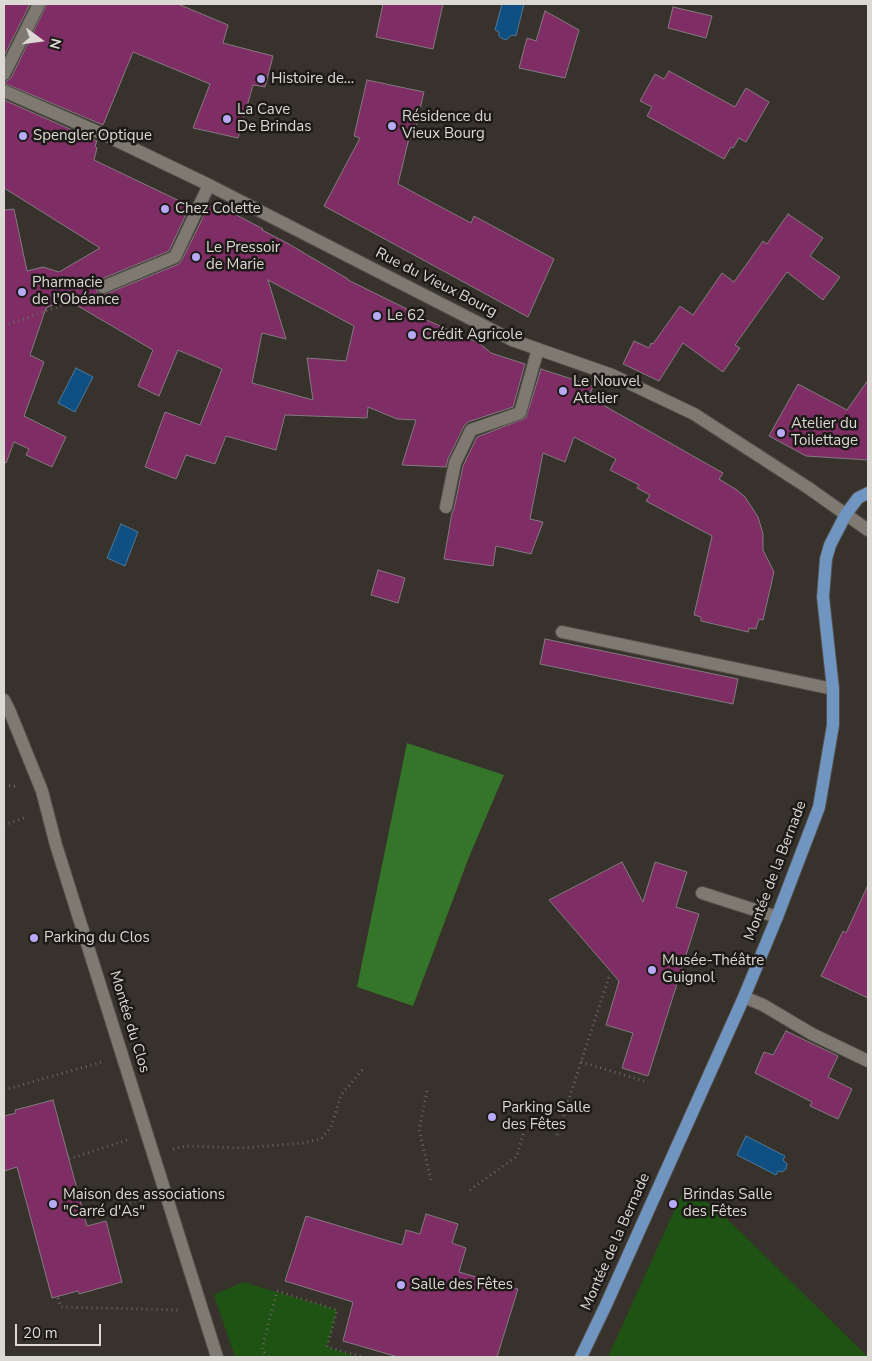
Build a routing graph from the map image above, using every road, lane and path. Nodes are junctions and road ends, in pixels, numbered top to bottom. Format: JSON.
{"nodes":[{"id":1,"x":39,"y":4,"type":"edge"},
{"id":2,"x":4,"y":74,"type":"edge"},
{"id":3,"x":4,"y":91,"type":"edge"},
{"id":4,"x":209,"y":185,"type":"junction"},
{"id":5,"x":102,"y":287,"type":"joint"},
{"id":6,"x":4,"y":326,"type":"edge"},
{"id":7,"x":538,"y":349,"type":"junction"},
{"id":8,"x":868,"y":493,"type":"edge"},
{"id":9,"x":446,"y":507,"type":"dead end"},
{"id":10,"x":846,"y":514,"type":"junction"},
{"id":11,"x":868,"y":530,"type":"edge"},
{"id":12,"x":562,"y":632,"type":"dead end"},
{"id":13,"x":833,"y":689,"type":"junction"},
{"id":14,"x":4,"y":700,"type":"edge"},
{"id":15,"x":702,"y":893,"type":"dead end"},
{"id":16,"x":777,"y":917,"type":"junction"},
{"id":17,"x":609,"y":977,"type":"dead end"},
{"id":18,"x":744,"y":997,"type":"junction"},
{"id":19,"x":122,"y":1056,"type":"junction"},
{"id":20,"x":868,"y":1061,"type":"edge"},
{"id":21,"x":581,"y":1062,"type":"junction"},
{"id":22,"x":363,"y":1070,"type":"dead end"},
{"id":23,"x":644,"y":1082,"type":"dead end"},
{"id":24,"x":4,"y":1090,"type":"edge"},
{"id":25,"x":427,"y":1091,"type":"dead end"},
{"id":26,"x":526,"y":1124,"type":"dead end"},
{"id":27,"x":146,"y":1133,"type":"junction"},
{"id":28,"x":557,"y":1135,"type":"dead end"},
{"id":29,"x":153,"y":1155,"type":"junction"},
{"id":30,"x":69,"y":1159,"type":"dead end"},
{"id":31,"x":431,"y":1180,"type":"dead end"},
{"id":32,"x":470,"y":1190,"type":"dead end"},
{"id":33,"x":164,"y":1191,"type":"junction"},
{"id":34,"x":82,"y":1218,"type":"dead end"},
{"id":35,"x":58,"y":1298,"type":"dead end"},
{"id":36,"x":202,"y":1310,"type":"junction"},
{"id":37,"x":216,"y":1357,"type":"edge"},
{"id":38,"x":268,"y":1357,"type":"edge"},
{"id":39,"x":363,"y":1357,"type":"edge"},
{"id":40,"x":581,"y":1357,"type":"edge"}],
"edges":[{"from":1,"to":2,"type":"street"},
{"from":3,"to":4,"type":"street","name":"Rue du Vieux Bourg"},
{"from":4,"to":5,"type":"street"},
{"from":4,"to":7,"type":"street","name":"Rue du Vieux Bourg"},
{"from":5,"to":6,"type":"path"},
{"from":7,"to":9,"type":"street"},
{"from":7,"to":10,"type":"street","name":"Rue du Vieux Bourg"},
{"from":8,"to":10,"type":"main road","name":"Montée de la Bernade"},
{"from":10,"to":11,"type":"street","name":"Rue du Vieux Bourg"},
{"from":10,"to":13,"type":"main road","name":"Montée de la Bernade"},
{"from":12,"to":13,"type":"street"},
{"from":13,"to":16,"type":"main road","name":"Montée de la Bernade"},
{"from":14,"to":19,"type":"street","name":"Montée du Clos"},
{"from":15,"to":16,"type":"street"},
{"from":16,"to":18,"type":"main road","name":"Montée de la Bernade"},
{"from":17,"to":21,"type":"path"},
{"from":18,"to":20,"type":"street"},
{"from":18,"to":40,"type":"main road","name":"Montée de la Bernade"},
{"from":19,"to":24,"type":"path"},
{"from":19,"to":27,"type":"street","name":"Montée du Clos"},
{"from":21,"to":23,"type":"path"},
{"from":21,"to":28,"type":"path"},
{"from":22,"to":29,"type":"path"},
{"from":25,"to":31,"type":"path"},
{"from":26,"to":32,"type":"path"},
{"from":27,"to":29,"type":"street","name":"Montée du Clos"},
{"from":27,"to":30,"type":"path"},
{"from":29,"to":33,"type":"street","name":"Montée du Clos"},
{"from":33,"to":34,"type":"path"},
{"from":33,"to":36,"type":"street","name":"Montée du Clos"},
{"from":35,"to":36,"type":"path"},
{"from":36,"to":37,"type":"street","name":"Montée du Clos"},
{"from":38,"to":39,"type":"path"}]}
